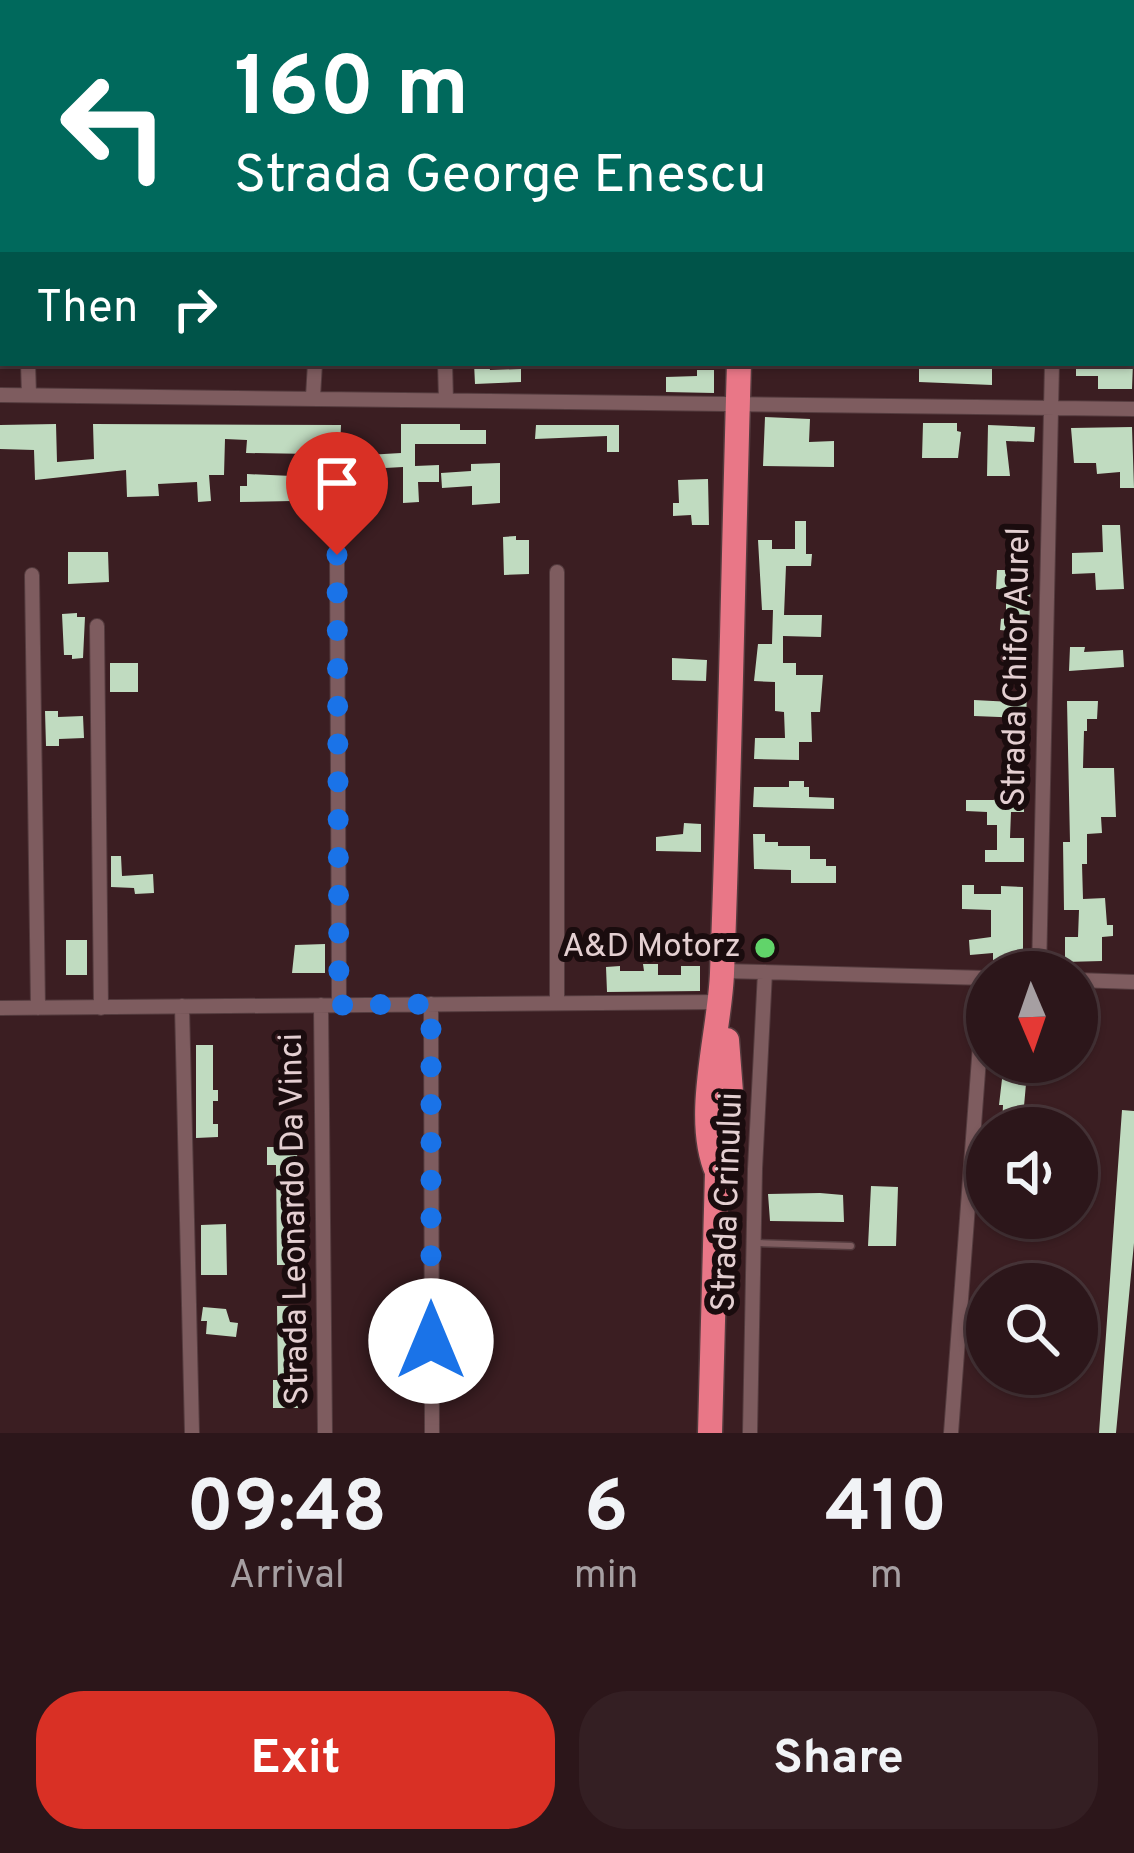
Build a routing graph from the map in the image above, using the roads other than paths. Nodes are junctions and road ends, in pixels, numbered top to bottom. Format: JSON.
{"nodes":[{"id":1,"x":28,"y":366,"type":"edge"},
{"id":2,"x":315,"y":366,"type":"edge"},
{"id":3,"x":445,"y":366,"type":"edge"},
{"id":4,"x":739,"y":366,"type":"edge"},
{"id":5,"x":1052,"y":366,"type":"edge"},
{"id":6,"x":0,"y":395,"type":"edge"},
{"id":7,"x":29,"y":395,"type":"junction"},
{"id":8,"x":314,"y":397,"type":"junction"},
{"id":9,"x":446,"y":400,"type":"junction"},
{"id":10,"x":738,"y":402,"type":"junction"},
{"id":11,"x":1050,"y":408,"type":"junction"},
{"id":12,"x":1134,"y":409,"type":"edge"},
{"id":13,"x":337,"y":555,"type":"dead end"},
{"id":14,"x":557,"y":572,"type":"dead end"},
{"id":15,"x":32,"y":575,"type":"dead end"},
{"id":16,"x":97,"y":626,"type":"dead end"},
{"id":17,"x":1039,"y":951,"type":"edge"},
{"id":18,"x":722,"y":971,"type":"junction"},
{"id":19,"x":765,"y":972,"type":"junction"},
{"id":20,"x":966,"y":977,"type":"edge"},
{"id":21,"x":1098,"y":981,"type":"edge"},
{"id":22,"x":1134,"y":982,"type":"edge"},
{"id":23,"x":721,"y":1002,"type":"junction"},
{"id":24,"x":557,"y":1003,"type":"junction"},
{"id":25,"x":431,"y":1004,"type":"junction"},
{"id":26,"x":321,"y":1005,"type":"junction"},
{"id":27,"x":339,"y":1005,"type":"junction"},
{"id":28,"x":182,"y":1006,"type":"junction"},
{"id":29,"x":38,"y":1007,"type":"junction"},
{"id":30,"x":0,"y":1008,"type":"edge"},
{"id":31,"x":100,"y":1008,"type":"junction"},
{"id":32,"x":978,"y":1083,"type":"edge"},
{"id":33,"x":755,"y":1169,"type":"junction"},
{"id":34,"x":717,"y":1172,"type":"junction"},
{"id":35,"x":754,"y":1243,"type":"junction"},
{"id":36,"x":851,"y":1246,"type":"dead end"},
{"id":37,"x":192,"y":1433,"type":"edge"},
{"id":38,"x":326,"y":1433,"type":"edge"},
{"id":39,"x":432,"y":1433,"type":"edge"},
{"id":40,"x":710,"y":1433,"type":"edge"},
{"id":41,"x":751,"y":1433,"type":"edge"},
{"id":42,"x":951,"y":1433,"type":"edge"}],
"edges":[{"from":1,"to":7,"type":"street"},
{"from":2,"to":8,"type":"street"},
{"from":3,"to":9,"type":"street"},
{"from":4,"to":10,"type":"highway"},
{"from":5,"to":11,"type":"street","name":"Strada Chifor Aurel"},
{"from":6,"to":7,"type":"street"},
{"from":7,"to":8,"type":"street"},
{"from":8,"to":9,"type":"street"},
{"from":9,"to":10,"type":"street"},
{"from":10,"to":11,"type":"street"},
{"from":10,"to":18,"type":"highway"},
{"from":11,"to":12,"type":"street"},
{"from":11,"to":17,"type":"street","name":"Strada Chifor Aurel"},
{"from":13,"to":27,"type":"street"},
{"from":14,"to":24,"type":"street"},
{"from":15,"to":29,"type":"street"},
{"from":16,"to":31,"type":"street"},
{"from":18,"to":19,"type":"street"},
{"from":18,"to":23,"type":"highway"},
{"from":19,"to":20,"type":"street"},
{"from":19,"to":33,"type":"street","name":"Strada Crinului"},
{"from":21,"to":22,"type":"street"},
{"from":23,"to":24,"type":"street"},
{"from":23,"to":34,"type":"highway"},
{"from":24,"to":25,"type":"street"},
{"from":25,"to":27,"type":"street"},
{"from":25,"to":39,"type":"street"},
{"from":26,"to":27,"type":"street"},
{"from":26,"to":28,"type":"street"},
{"from":26,"to":38,"type":"street","name":"Strada Leonardo Da Vinci"},
{"from":28,"to":31,"type":"street"},
{"from":28,"to":37,"type":"street"},
{"from":29,"to":30,"type":"street"},
{"from":29,"to":31,"type":"street"},
{"from":32,"to":42,"type":"street"},
{"from":33,"to":34,"type":"street"},
{"from":33,"to":35,"type":"street","name":"Strada Crinului"},
{"from":34,"to":40,"type":"highway"},
{"from":35,"to":36,"type":"lane"},
{"from":35,"to":41,"type":"street","name":"Strada Crinului"}]}
